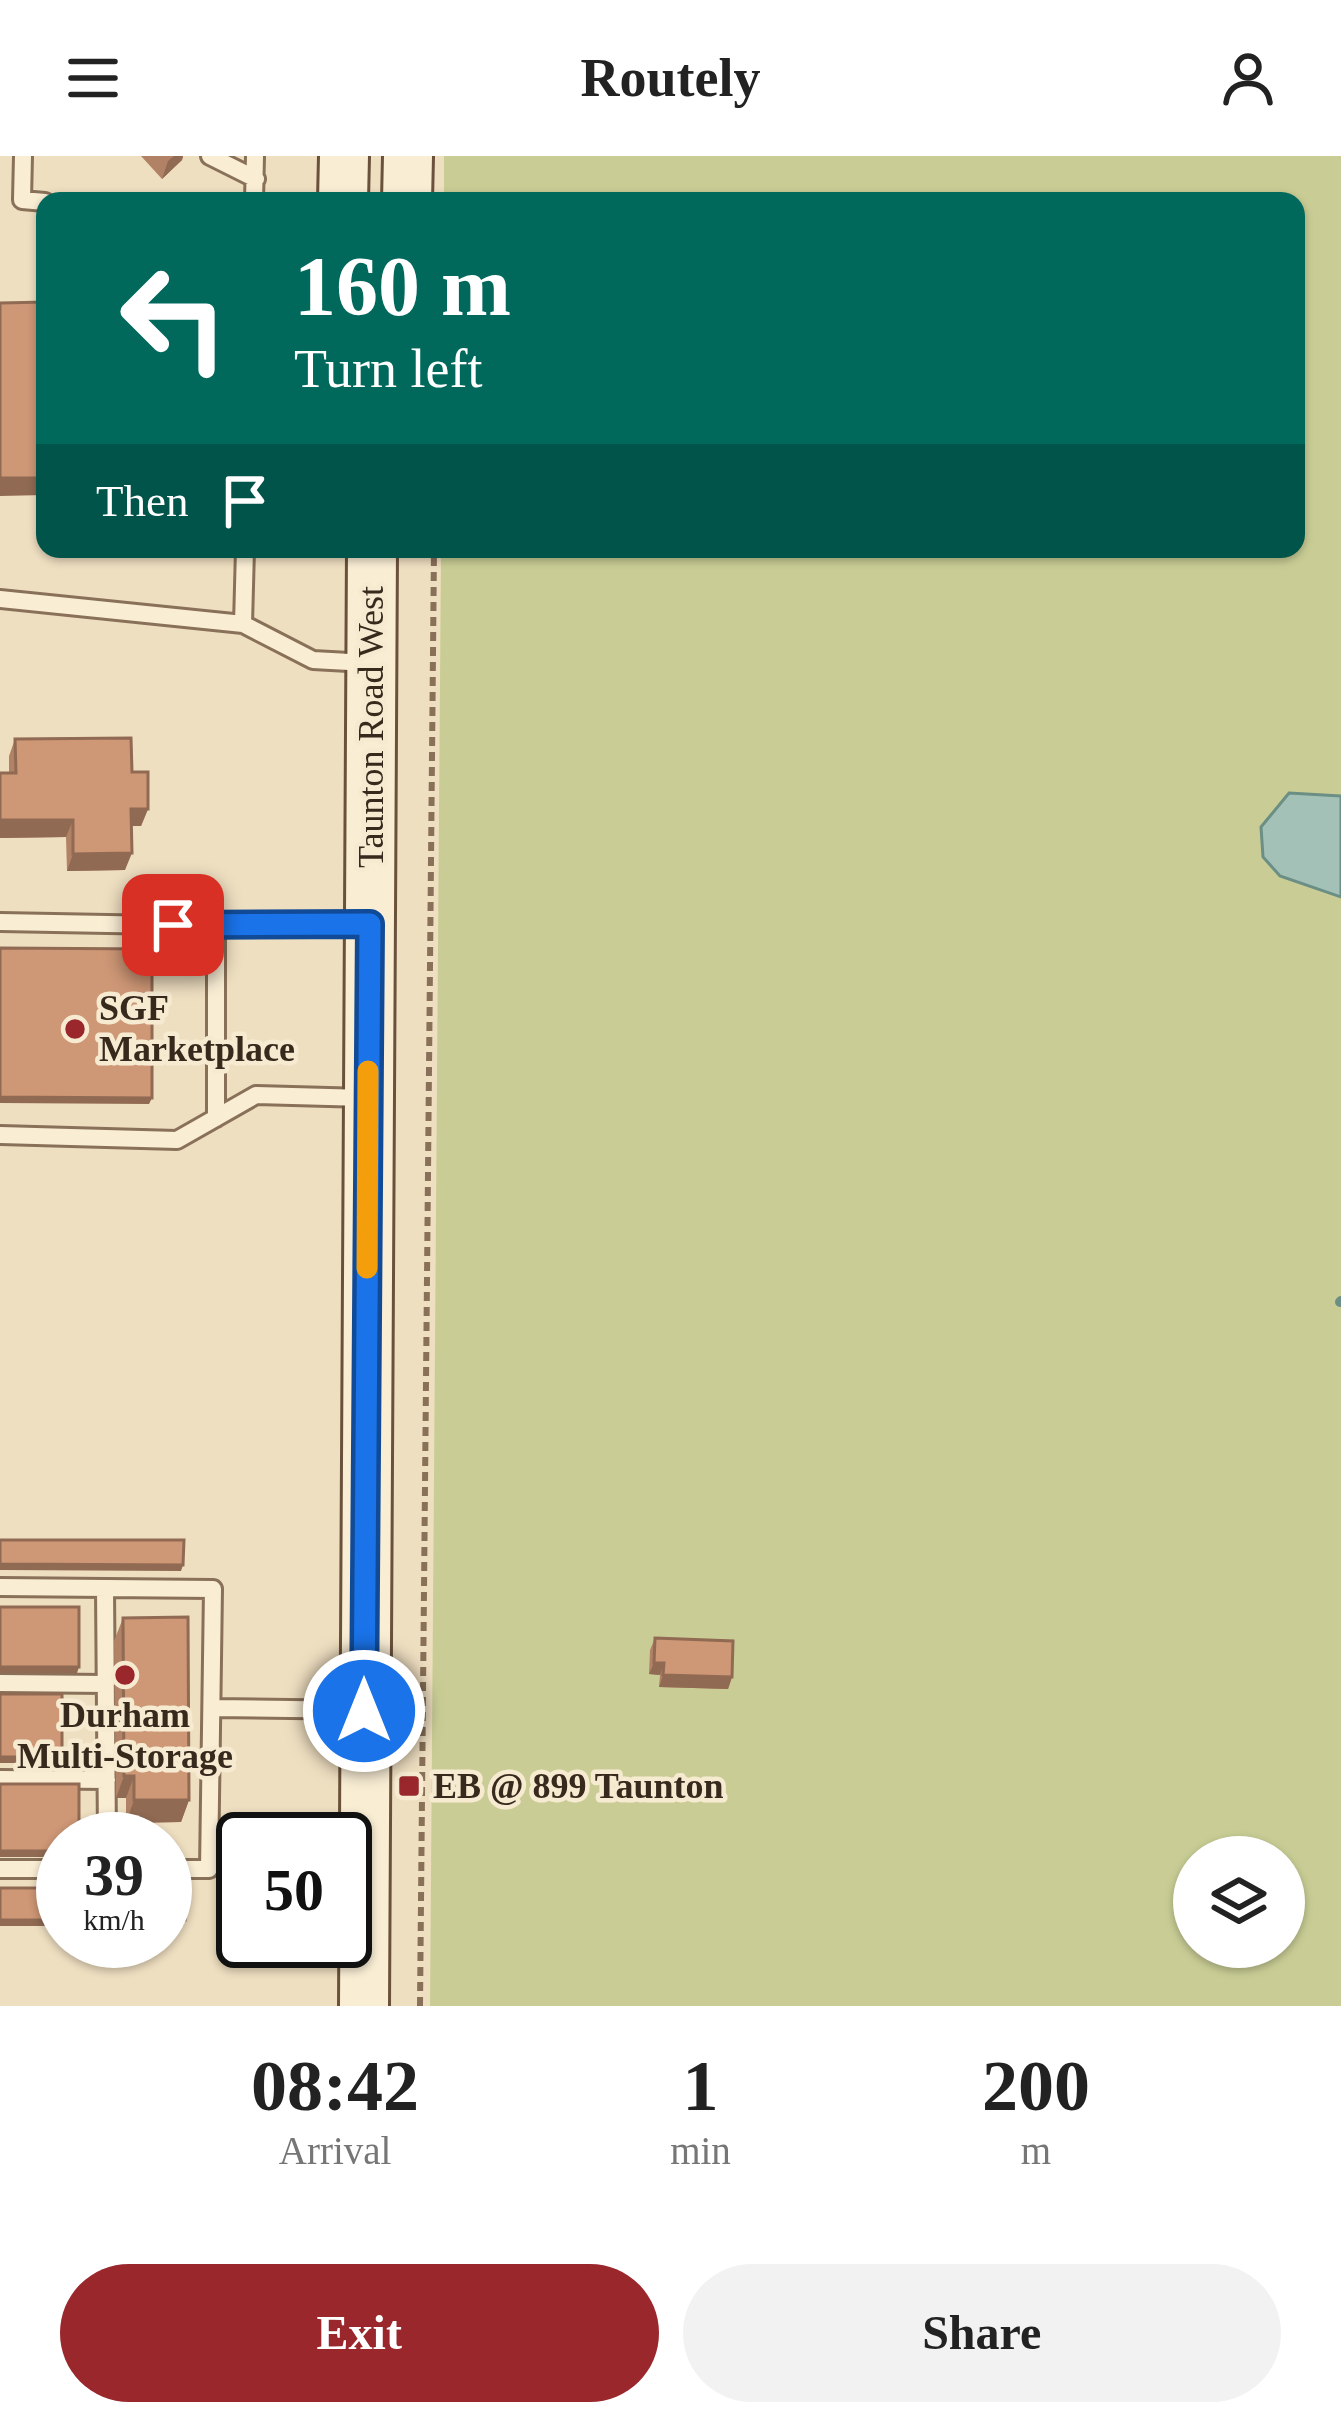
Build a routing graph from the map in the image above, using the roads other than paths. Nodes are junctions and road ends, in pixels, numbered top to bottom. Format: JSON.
{"nodes":[{"id":1,"x":23,"y":156,"type":"edge"},
{"id":2,"x":210,"y":156,"type":"edge"},
{"id":3,"x":255,"y":156,"type":"edge"},
{"id":4,"x":344,"y":156,"type":"edge"},
{"id":5,"x":408,"y":156,"type":"edge"},
{"id":6,"x":256,"y":179,"type":"junction"},
{"id":7,"x":255,"y":192,"type":"edge"},
{"id":8,"x":343,"y":192,"type":"edge"},
{"id":9,"x":406,"y":192,"type":"edge"},
{"id":10,"x":36,"y":201,"type":"edge"},
{"id":11,"x":245,"y":558,"type":"edge"},
{"id":12,"x":372,"y":558,"type":"edge"},
{"id":13,"x":0,"y":599,"type":"edge"},
{"id":14,"x":243,"y":624,"type":"junction"},
{"id":15,"x":371,"y":664,"type":"junction"},
{"id":16,"x":0,"y":922,"type":"edge"},
{"id":17,"x":370,"y":924,"type":"junction"},
{"id":18,"x":216,"y":926,"type":"junction"},
{"id":19,"x":368,"y":1098,"type":"junction"},
{"id":20,"x":216,"y":1118,"type":"junction"},
{"id":21,"x":0,"y":1136,"type":"edge"},
{"id":22,"x":0,"y":1587,"type":"edge"},
{"id":23,"x":105,"y":1588,"type":"junction"},
{"id":24,"x":0,"y":1683,"type":"edge"},
{"id":25,"x":106,"y":1684,"type":"junction"},
{"id":26,"x":213,"y":1708,"type":"junction"},
{"id":27,"x":364,"y":1711,"type":"junction"},
{"id":28,"x":0,"y":1779,"type":"edge"},
{"id":29,"x":107,"y":1780,"type":"junction"},
{"id":30,"x":107,"y":1812,"type":"edge"},
{"id":31,"x":0,"y":1868,"type":"edge"},
{"id":32,"x":36,"y":1869,"type":"edge"},
{"id":33,"x":192,"y":1869,"type":"edge"},
{"id":34,"x":364,"y":2006,"type":"edge"}],
"edges":[{"from":1,"to":10,"type":"lane"},
{"from":2,"to":6,"type":"lane"},
{"from":3,"to":6,"type":"lane"},
{"from":4,"to":8,"type":"main road"},
{"from":5,"to":9,"type":"main road"},
{"from":6,"to":7,"type":"lane"},
{"from":11,"to":14,"type":"lane"},
{"from":12,"to":15,"type":"main road","name":"Taunton Road West"},
{"from":13,"to":14,"type":"lane"},
{"from":14,"to":15,"type":"lane"},
{"from":15,"to":17,"type":"main road","name":"Taunton Road West"},
{"from":16,"to":18,"type":"lane"},
{"from":17,"to":18,"type":"lane"},
{"from":17,"to":19,"type":"main road","name":"Taunton Road West"},
{"from":18,"to":20,"type":"lane"},
{"from":19,"to":20,"type":"lane"},
{"from":19,"to":27,"type":"main road","name":"Taunton Road West"},
{"from":20,"to":21,"type":"lane"},
{"from":22,"to":23,"type":"lane"},
{"from":23,"to":25,"type":"lane"},
{"from":23,"to":26,"type":"lane"},
{"from":24,"to":25,"type":"lane"},
{"from":25,"to":29,"type":"lane"},
{"from":26,"to":27,"type":"lane"},
{"from":26,"to":33,"type":"lane"},
{"from":27,"to":34,"type":"main road","name":"Taunton Road West"},
{"from":28,"to":29,"type":"lane"},
{"from":29,"to":30,"type":"lane"},
{"from":31,"to":32,"type":"lane"}]}
